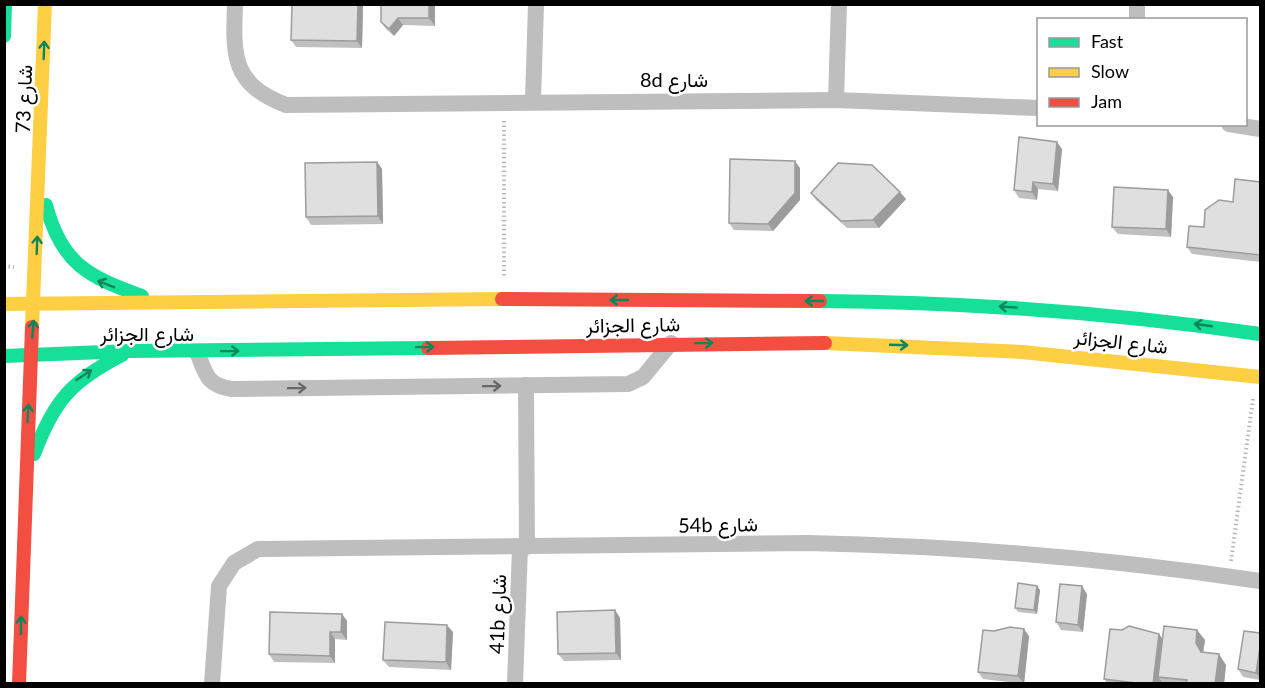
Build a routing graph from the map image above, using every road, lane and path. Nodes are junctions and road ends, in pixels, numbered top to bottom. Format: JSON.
{"nodes":[{"id":1,"x":5,"y":4,"type":"edge"},
{"id":2,"x":45,"y":4,"type":"edge"},
{"id":3,"x":235,"y":4,"type":"edge"},
{"id":4,"x":536,"y":4,"type":"edge"},
{"id":5,"x":839,"y":4,"type":"edge"},
{"id":6,"x":4,"y":36,"type":"edge"},
{"id":7,"x":836,"y":100,"type":"junction"},
{"id":8,"x":533,"y":101,"type":"junction"},
{"id":9,"x":504,"y":102,"type":"junction"},
{"id":10,"x":1037,"y":108,"type":"edge"},
{"id":11,"x":1241,"y":126,"type":"edge"},
{"id":12,"x":1260,"y":129,"type":"edge"},
{"id":13,"x":40,"y":173,"type":"junction"},
{"id":14,"x":504,"y":299,"type":"junction"},
{"id":15,"x":35,"y":303,"type":"junction"},
{"id":16,"x":161,"y":303,"type":"junction"},
{"id":17,"x":4,"y":304,"type":"edge"},
{"id":18,"x":1260,"y":334,"type":"edge"},
{"id":19,"x":671,"y":344,"type":"junction"},
{"id":20,"x":129,"y":351,"type":"junction"},
{"id":21,"x":197,"y":352,"type":"junction"},
{"id":22,"x":30,"y":355,"type":"junction"},
{"id":23,"x":4,"y":356,"type":"edge"},
{"id":24,"x":1258,"y":377,"type":"edge"},
{"id":25,"x":526,"y":385,"type":"junction"},
{"id":26,"x":25,"y":478,"type":"junction"},
{"id":27,"x":524,"y":547,"type":"junction"},
{"id":28,"x":1229,"y":576,"type":"junction"},
{"id":29,"x":1260,"y":581,"type":"edge"},
{"id":30,"x":19,"y":684,"type":"edge"},
{"id":31,"x":212,"y":684,"type":"edge"},
{"id":32,"x":515,"y":684,"type":"edge"}],
"edges":[{"from":1,"to":6,"type":"main road"},
{"from":13,"to":2,"type":"main road","name":"شارع 73","one_way":true},
{"from":3,"to":9,"type":"street","name":"8d شارع"},
{"from":4,"to":8,"type":"street"},
{"from":5,"to":7,"type":"street"},
{"from":7,"to":8,"type":"street","name":"8d شارع"},
{"from":7,"to":10,"type":"street","name":"8d شارع"},
{"from":8,"to":9,"type":"street","name":"8d شارع"},
{"from":9,"to":14,"type":"path"},
{"from":11,"to":12,"type":"street"},
{"from":15,"to":13,"type":"main road","name":"شارع 73","one_way":true},
{"from":16,"to":13,"type":"main road","one_way":true},
{"from":14,"to":16,"type":"main road","name":"شارع الجزائر"},
{"from":18,"to":14,"type":"main road","name":"شارع الجزائر","one_way":true},
{"from":15,"to":16,"type":"main road","name":"شارع الجزائر"},
{"from":15,"to":17,"type":"main road","name":"شارع الجزائر"},
{"from":22,"to":15,"type":"main road","name":"شارع 73","one_way":true},
{"from":21,"to":19,"type":"main road","name":"شارع الجزائر","one_way":true},
{"from":19,"to":24,"type":"main road","name":"شارع الجزائر","one_way":true},
{"from":19,"to":25,"type":"street"},
{"from":20,"to":21,"type":"main road","name":"شارع الجزائر"},
{"from":20,"to":22,"type":"main road","name":"شارع الجزائر"},
{"from":26,"to":20,"type":"main road","one_way":true},
{"from":21,"to":25,"type":"street","one_way":true},
{"from":22,"to":23,"type":"main road","name":"شارع الجزائر"},
{"from":26,"to":22,"type":"main road","name":"شارع 73","one_way":true},
{"from":24,"to":28,"type":"path"},
{"from":25,"to":27,"type":"street","name":"41b شارع"},
{"from":30,"to":26,"type":"main road","name":"شارع 73","one_way":true},
{"from":27,"to":28,"type":"street","name":"54b شارع"},
{"from":27,"to":31,"type":"street","name":"54b شارع"},
{"from":27,"to":32,"type":"street","name":"41b شارع"},
{"from":28,"to":29,"type":"street","name":"54b شارع"}]}
